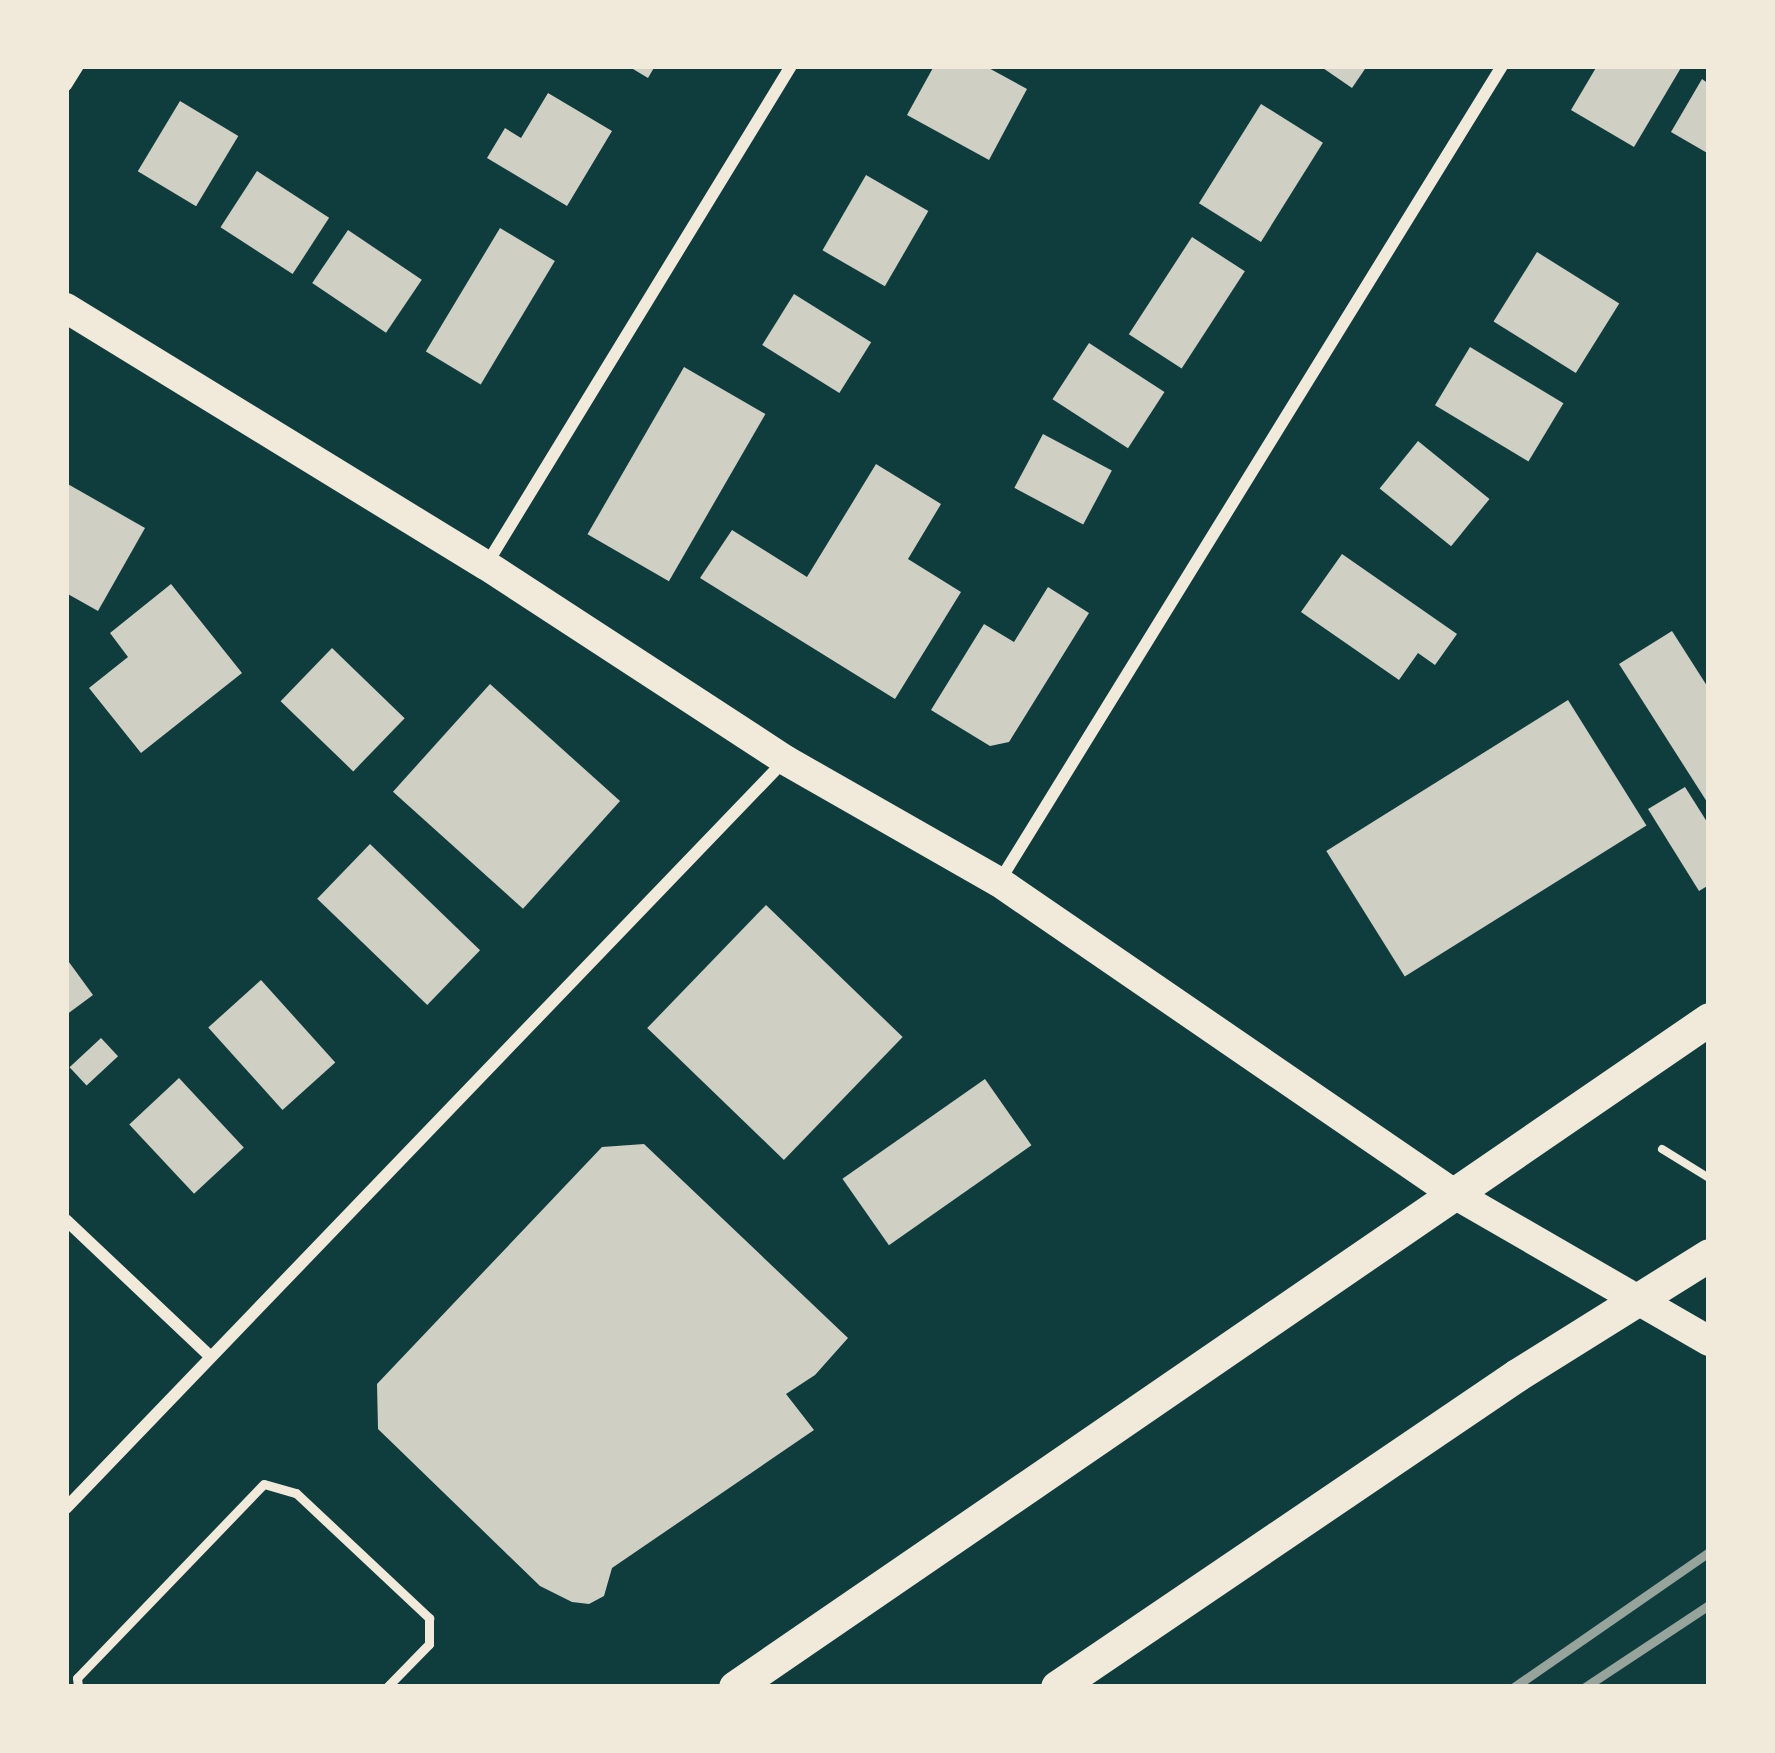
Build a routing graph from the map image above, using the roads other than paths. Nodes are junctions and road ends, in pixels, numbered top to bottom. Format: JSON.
{"nodes":[{"id":1,"x":78,"y":66,"type":"edge"},
{"id":2,"x":791,"y":66,"type":"edge"},
{"id":3,"x":1502,"y":66,"type":"edge"},
{"id":4,"x":66,"y":85,"type":"edge"},
{"id":5,"x":66,"y":308,"type":"edge"},
{"id":6,"x":486,"y":566,"type":"junction"},
{"id":7,"x":785,"y":760,"type":"junction"},
{"id":8,"x":999,"y":882,"type":"junction"},
{"id":9,"x":1709,"y":1019,"type":"edge"},
{"id":10,"x":1450,"y":1192,"type":"junction"},
{"id":11,"x":66,"y":1220,"type":"edge"},
{"id":12,"x":1709,"y":1255,"type":"edge"},
{"id":13,"x":1636,"y":1300,"type":"junction"},
{"id":14,"x":1709,"y":1341,"type":"edge"},
{"id":15,"x":209,"y":1355,"type":"junction"},
{"id":16,"x":66,"y":1508,"type":"edge"},
{"id":17,"x":78,"y":1687,"type":"edge"},
{"id":18,"x":387,"y":1687,"type":"edge"},
{"id":19,"x":735,"y":1687,"type":"edge"},
{"id":20,"x":1057,"y":1687,"type":"edge"}],
"edges":[{"from":1,"to":4,"type":"street"},
{"from":2,"to":6,"type":"street"},
{"from":3,"to":8,"type":"street"},
{"from":5,"to":6,"type":"main road"},
{"from":6,"to":7,"type":"main road"},
{"from":7,"to":8,"type":"main road"},
{"from":7,"to":15,"type":"street"},
{"from":8,"to":10,"type":"main road"},
{"from":9,"to":10,"type":"highway"},
{"from":10,"to":13,"type":"main road"},
{"from":10,"to":19,"type":"highway"},
{"from":11,"to":15,"type":"street"},
{"from":12,"to":13,"type":"highway"},
{"from":13,"to":14,"type":"main road"},
{"from":13,"to":20,"type":"highway"},
{"from":15,"to":16,"type":"street"},
{"from":17,"to":18,"type":"lane"}]}
